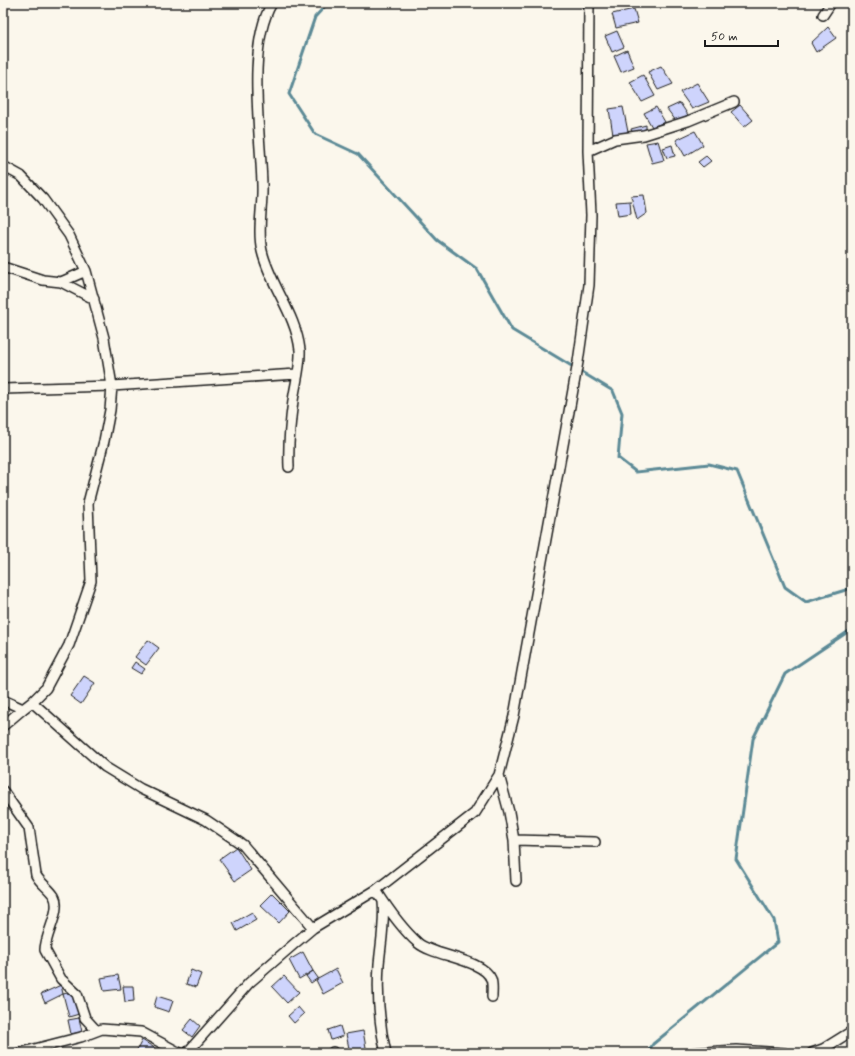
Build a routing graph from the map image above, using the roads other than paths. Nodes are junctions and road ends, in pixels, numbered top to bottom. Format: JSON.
{"nodes":[{"id":1,"x":272,"y":3,"type":"edge"},
{"id":2,"x":589,"y":3,"type":"edge"},
{"id":3,"x":831,"y":3,"type":"edge"},
{"id":4,"x":822,"y":15,"type":"dead end"},
{"id":5,"x":734,"y":102,"type":"dead end"},
{"id":6,"x":588,"y":151,"type":"junction"},
{"id":7,"x":3,"y":166,"type":"edge"},
{"id":8,"x":3,"y":267,"type":"edge"},
{"id":9,"x":86,"y":271,"type":"junction"},
{"id":10,"x":62,"y":282,"type":"junction"},
{"id":11,"x":94,"y":299,"type":"junction"},
{"id":12,"x":297,"y":374,"type":"junction"},
{"id":13,"x":112,"y":386,"type":"junction"},
{"id":14,"x":3,"y":389,"type":"edge"},
{"id":15,"x":289,"y":467,"type":"dead end"},
{"id":16,"x":3,"y":700,"type":"edge"},
{"id":17,"x":32,"y":702,"type":"junction"},
{"id":18,"x":23,"y":709,"type":"junction"},
{"id":19,"x":3,"y":726,"type":"edge"},
{"id":20,"x":499,"y":775,"type":"junction"},
{"id":21,"x":3,"y":790,"type":"edge"},
{"id":22,"x":514,"y":840,"type":"junction"},
{"id":23,"x":595,"y":842,"type":"dead end"},
{"id":24,"x":516,"y":881,"type":"dead end"},
{"id":25,"x":376,"y":890,"type":"junction"},
{"id":26,"x":384,"y":902,"type":"junction"},
{"id":27,"x":313,"y":928,"type":"junction"},
{"id":28,"x":492,"y":997,"type":"dead end"},
{"id":29,"x":96,"y":1030,"type":"junction"},
{"id":30,"x":852,"y":1031,"type":"edge"},
{"id":31,"x":19,"y":1053,"type":"edge"},
{"id":32,"x":180,"y":1053,"type":"edge"},
{"id":33,"x":187,"y":1053,"type":"edge"},
{"id":34,"x":386,"y":1053,"type":"edge"},
{"id":35,"x":691,"y":1053,"type":"edge"},
{"id":36,"x":784,"y":1053,"type":"edge"},
{"id":37,"x":812,"y":1053,"type":"edge"}],
"edges":[{"from":1,"to":12,"type":"street"},
{"from":2,"to":6,"type":"street"},
{"from":3,"to":4,"type":"street"},
{"from":5,"to":6,"type":"street"},
{"from":6,"to":20,"type":"street"},
{"from":7,"to":9,"type":"street"},
{"from":8,"to":10,"type":"street"},
{"from":9,"to":10,"type":"street"},
{"from":9,"to":11,"type":"street"},
{"from":10,"to":11,"type":"street"},
{"from":11,"to":13,"type":"street"},
{"from":12,"to":13,"type":"street"},
{"from":12,"to":15,"type":"street"},
{"from":13,"to":14,"type":"street"},
{"from":13,"to":17,"type":"street"},
{"from":16,"to":18,"type":"street"},
{"from":17,"to":18,"type":"street"},
{"from":17,"to":27,"type":"street"},
{"from":18,"to":19,"type":"street"},
{"from":20,"to":22,"type":"street"},
{"from":20,"to":25,"type":"street"},
{"from":21,"to":29,"type":"street"},
{"from":22,"to":23,"type":"street"},
{"from":22,"to":24,"type":"street"},
{"from":25,"to":26,"type":"street"},
{"from":25,"to":27,"type":"street"},
{"from":26,"to":28,"type":"street"},
{"from":26,"to":34,"type":"street"},
{"from":27,"to":33,"type":"street"},
{"from":29,"to":31,"type":"street"},
{"from":29,"to":32,"type":"street"},
{"from":30,"to":37,"type":"street"},
{"from":35,"to":36,"type":"street"}]}
